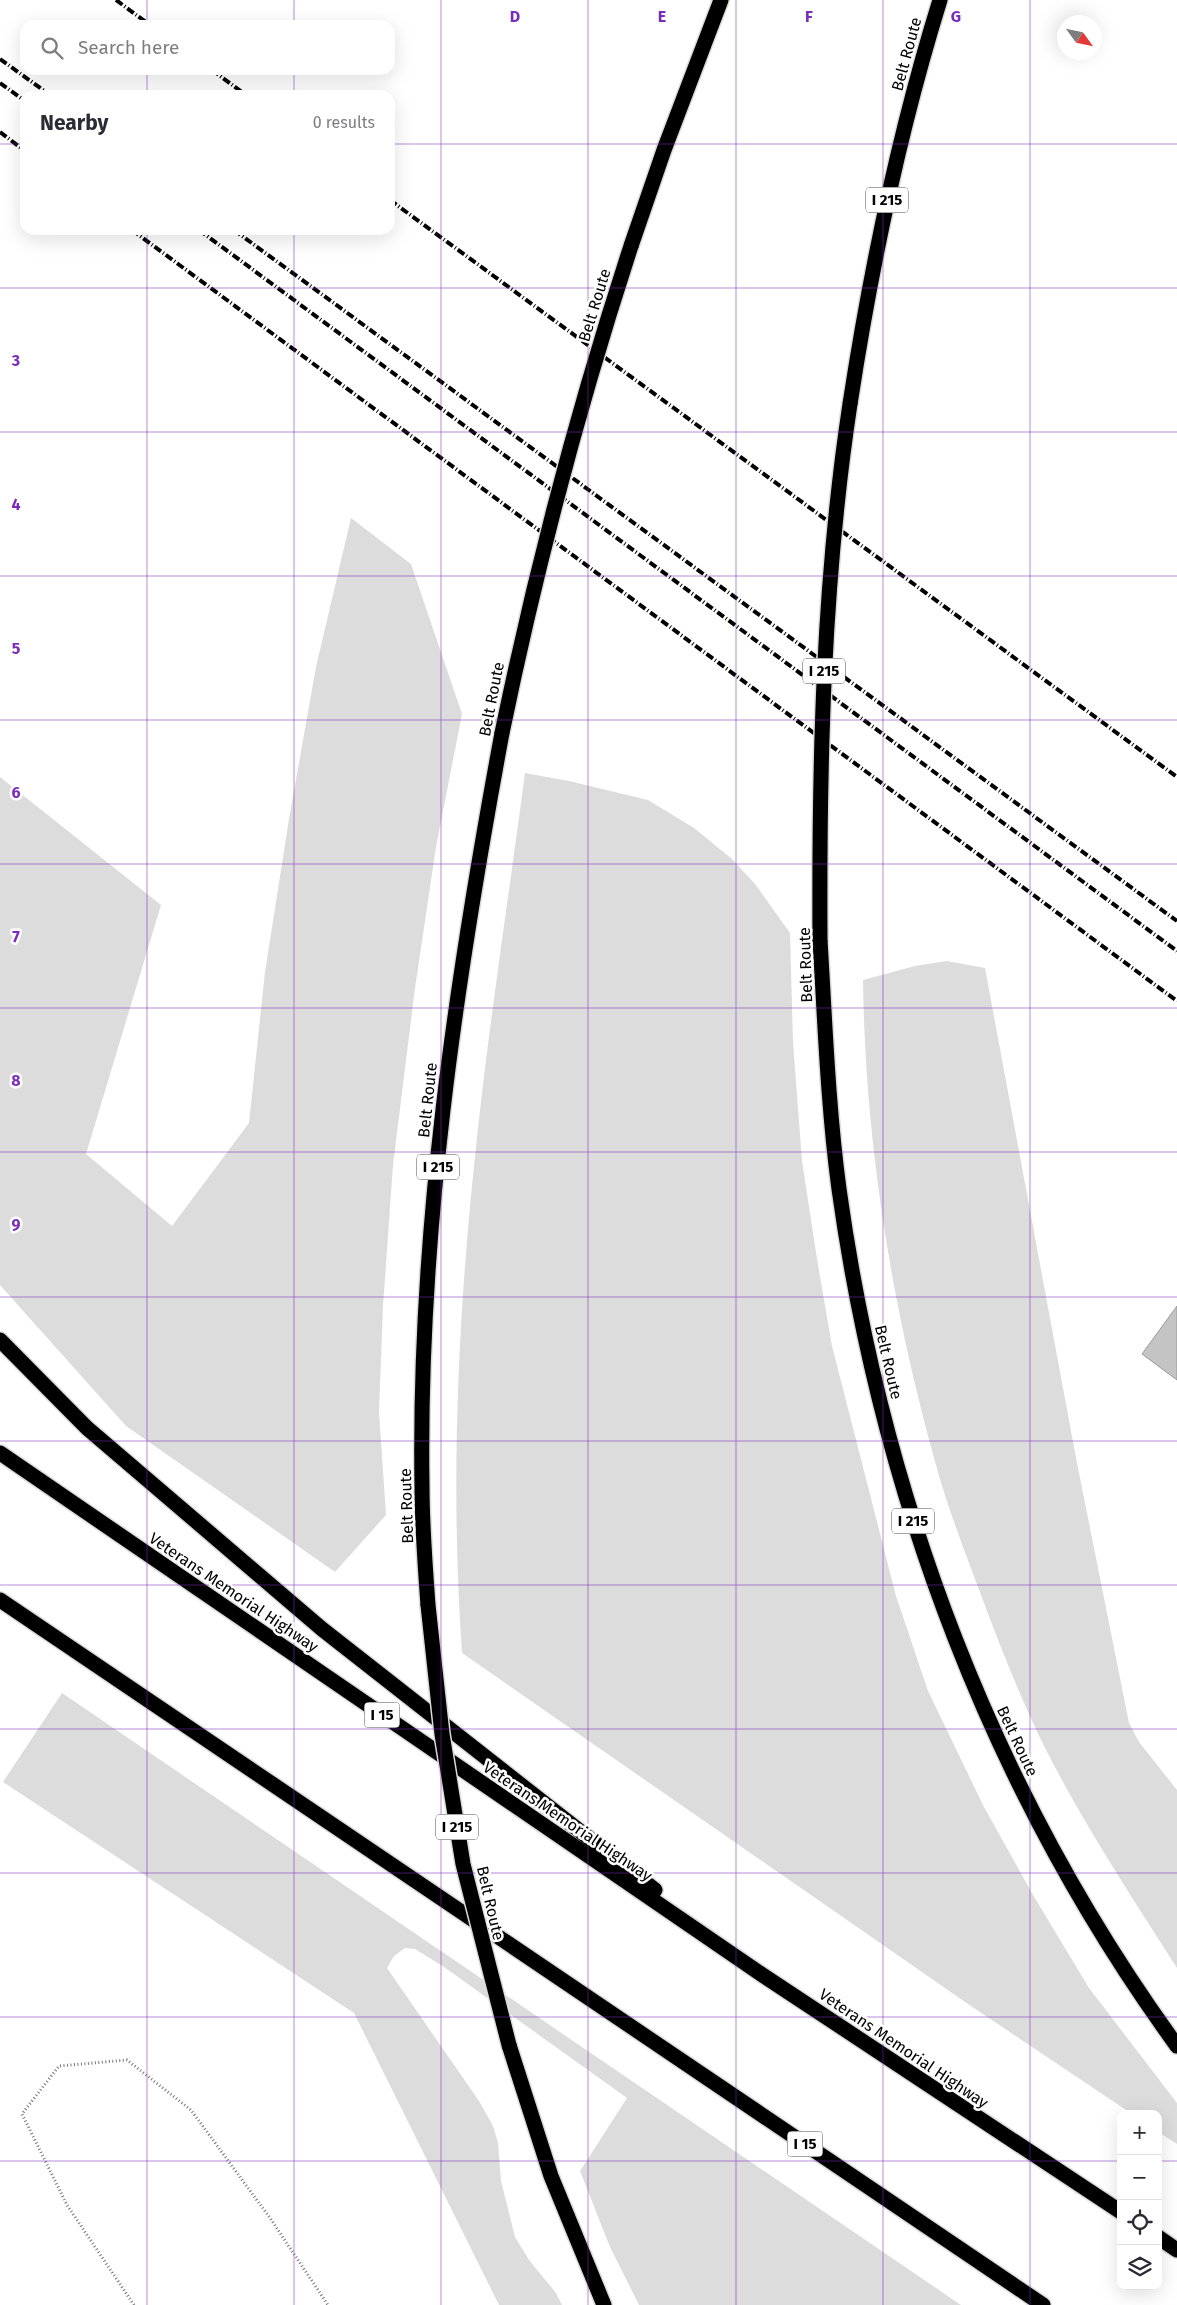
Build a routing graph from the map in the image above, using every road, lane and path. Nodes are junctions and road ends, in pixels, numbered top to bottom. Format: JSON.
{"nodes":[{"id":1,"x":721,"y":0,"type":"edge"},
{"id":2,"x":940,"y":0,"type":"edge"},
{"id":3,"x":0,"y":1340,"type":"edge"},
{"id":4,"x":0,"y":1453,"type":"edge"},
{"id":5,"x":0,"y":1600,"type":"edge"},
{"id":6,"x":764,"y":1976,"type":"junction"},
{"id":7,"x":1177,"y":2046,"type":"edge"},
{"id":8,"x":1117,"y":2209,"type":"edge"},
{"id":9,"x":1162,"y":2240,"type":"edge"},
{"id":10,"x":1177,"y":2250,"type":"edge"},
{"id":11,"x":134,"y":2305,"type":"edge"},
{"id":12,"x":328,"y":2305,"type":"edge"},
{"id":13,"x":604,"y":2305,"type":"edge"},
{"id":14,"x":1043,"y":2305,"type":"edge"}],
"edges":[{"from":1,"to":13,"type":"highway","name":"Belt Route","number":"I 215","bridge":true},
{"from":2,"to":7,"type":"highway","name":"Belt Route","number":"I 215","bridge":true},
{"from":3,"to":6,"type":"highway"},
{"from":4,"to":6,"type":"highway","name":"Veterans Memorial Highway","number":"I 15"},
{"from":5,"to":14,"type":"highway","number":"I 15"},
{"from":6,"to":8,"type":"highway","name":"Veterans Memorial Highway","number":"I 15"},
{"from":9,"to":10,"type":"highway"},
{"from":11,"to":12,"type":"path"}]}
